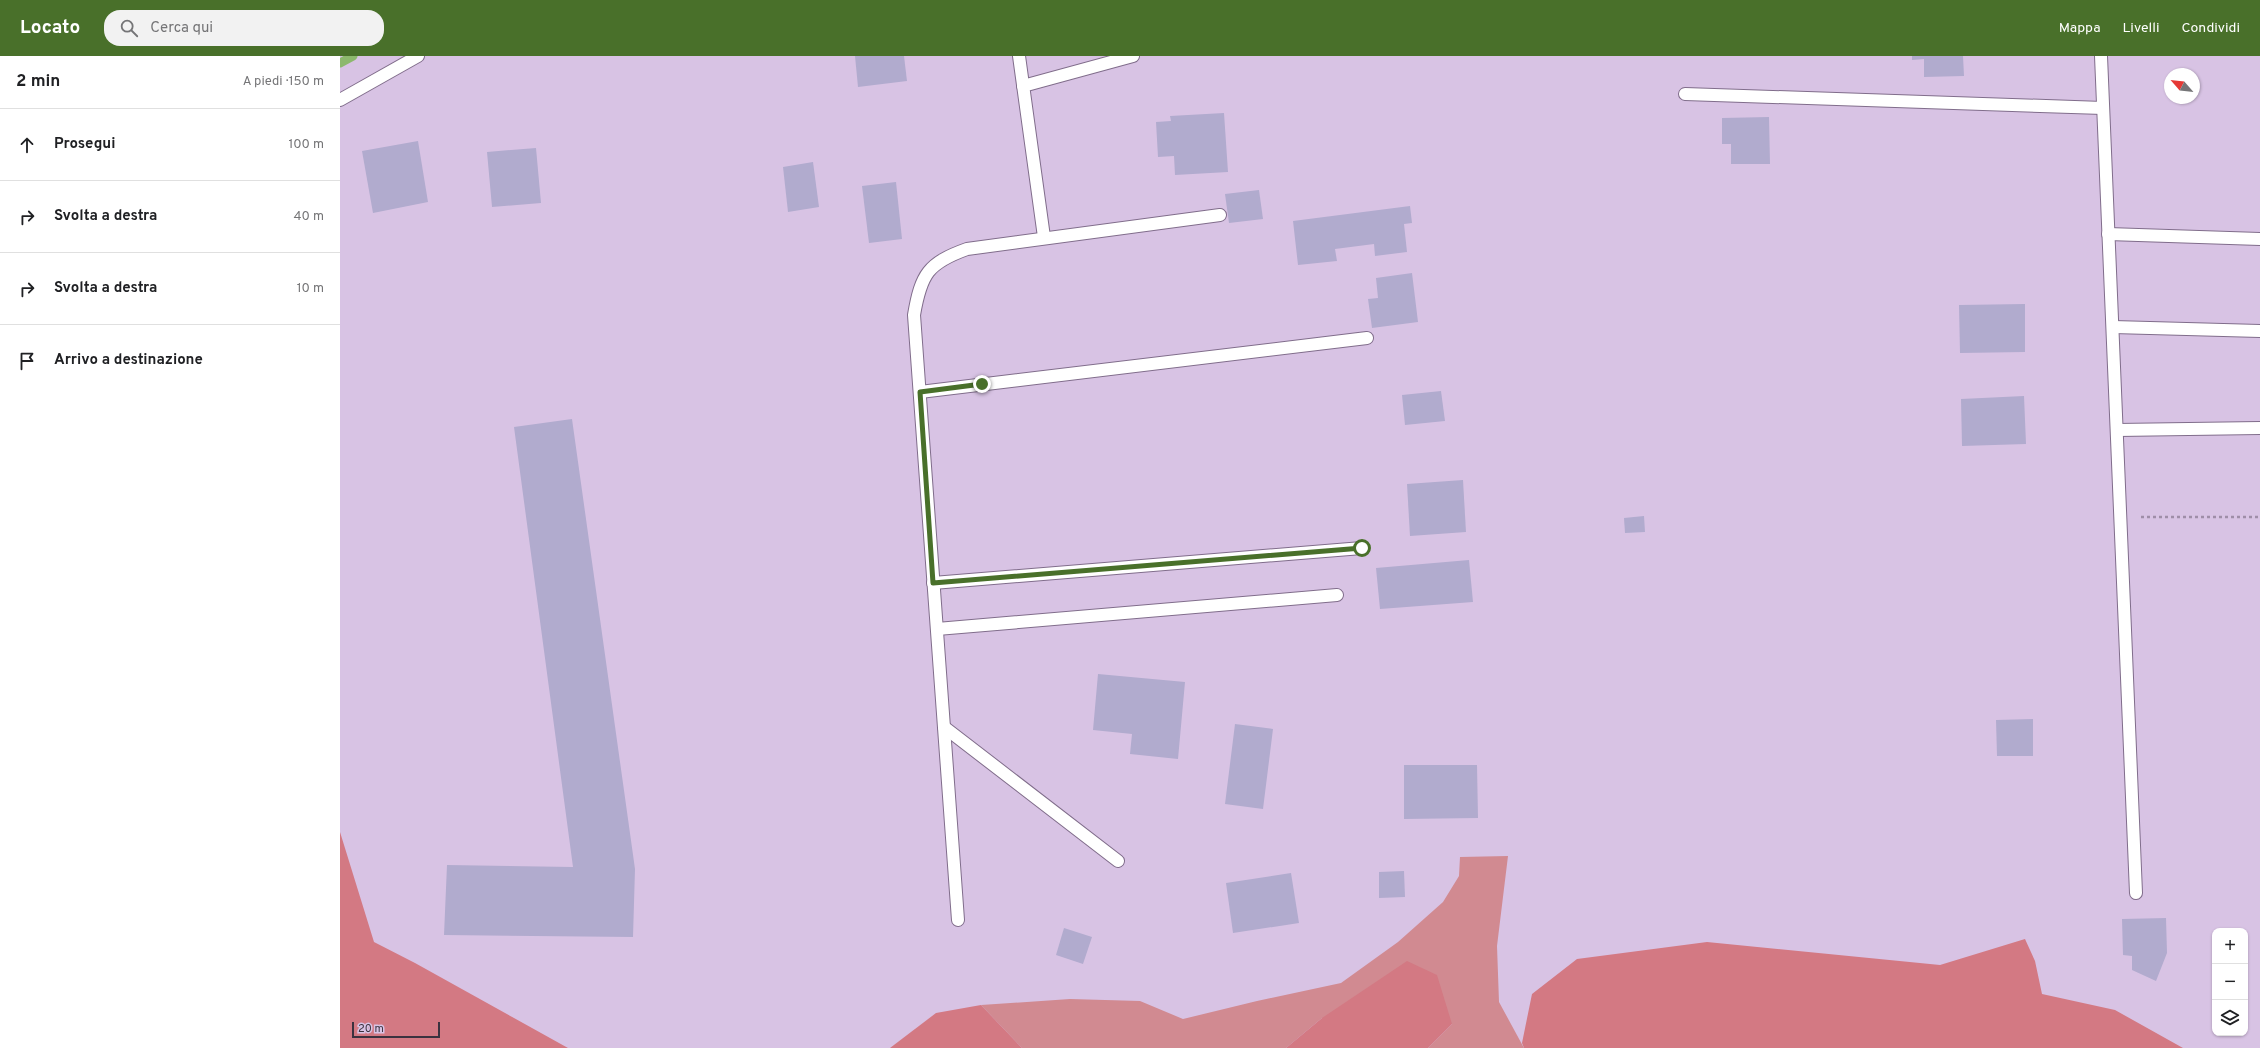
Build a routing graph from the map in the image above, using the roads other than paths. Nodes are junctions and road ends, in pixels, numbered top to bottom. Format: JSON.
{"nodes":[{"id":1,"x":418,"y":56,"type":"edge"},
{"id":2,"x":1019,"y":56,"type":"edge"},
{"id":3,"x":1133,"y":56,"type":"edge"},
{"id":4,"x":2101,"y":56,"type":"edge"},
{"id":5,"x":1023,"y":86,"type":"junction"},
{"id":6,"x":1685,"y":94,"type":"dead end"},
{"id":7,"x":340,"y":100,"type":"edge"},
{"id":8,"x":2104,"y":108,"type":"junction"},
{"id":9,"x":1220,"y":215,"type":"dead end"},
{"id":10,"x":2108,"y":234,"type":"junction"},
{"id":11,"x":1044,"y":237,"type":"junction"},
{"id":12,"x":2260,"y":239,"type":"edge"},
{"id":13,"x":2112,"y":327,"type":"junction"},
{"id":14,"x":2260,"y":331,"type":"edge"},
{"id":15,"x":1368,"y":338,"type":"dead end"},
{"id":16,"x":920,"y":392,"type":"junction"},
{"id":17,"x":2260,"y":428,"type":"edge"},
{"id":18,"x":2117,"y":430,"type":"junction"},
{"id":19,"x":1362,"y":548,"type":"dead end"},
{"id":20,"x":933,"y":583,"type":"junction"},
{"id":21,"x":1337,"y":595,"type":"dead end"},
{"id":22,"x":937,"y":629,"type":"junction"},
{"id":23,"x":944,"y":727,"type":"junction"},
{"id":24,"x":1118,"y":861,"type":"dead end"},
{"id":25,"x":2136,"y":893,"type":"dead end"},
{"id":26,"x":958,"y":920,"type":"dead end"}],
"edges":[{"from":1,"to":7,"type":"lane"},
{"from":2,"to":5,"type":"lane"},
{"from":3,"to":5,"type":"lane"},
{"from":4,"to":8,"type":"lane"},
{"from":5,"to":11,"type":"lane"},
{"from":6,"to":8,"type":"lane"},
{"from":8,"to":10,"type":"lane"},
{"from":9,"to":11,"type":"lane"},
{"from":10,"to":12,"type":"lane"},
{"from":10,"to":13,"type":"lane"},
{"from":11,"to":16,"type":"lane"},
{"from":13,"to":14,"type":"lane"},
{"from":13,"to":18,"type":"lane"},
{"from":15,"to":16,"type":"lane"},
{"from":16,"to":20,"type":"lane"},
{"from":17,"to":18,"type":"lane"},
{"from":18,"to":25,"type":"lane"},
{"from":19,"to":20,"type":"lane"},
{"from":20,"to":22,"type":"lane"},
{"from":21,"to":22,"type":"lane"},
{"from":22,"to":23,"type":"lane"},
{"from":23,"to":24,"type":"lane"},
{"from":23,"to":26,"type":"lane"}]}
